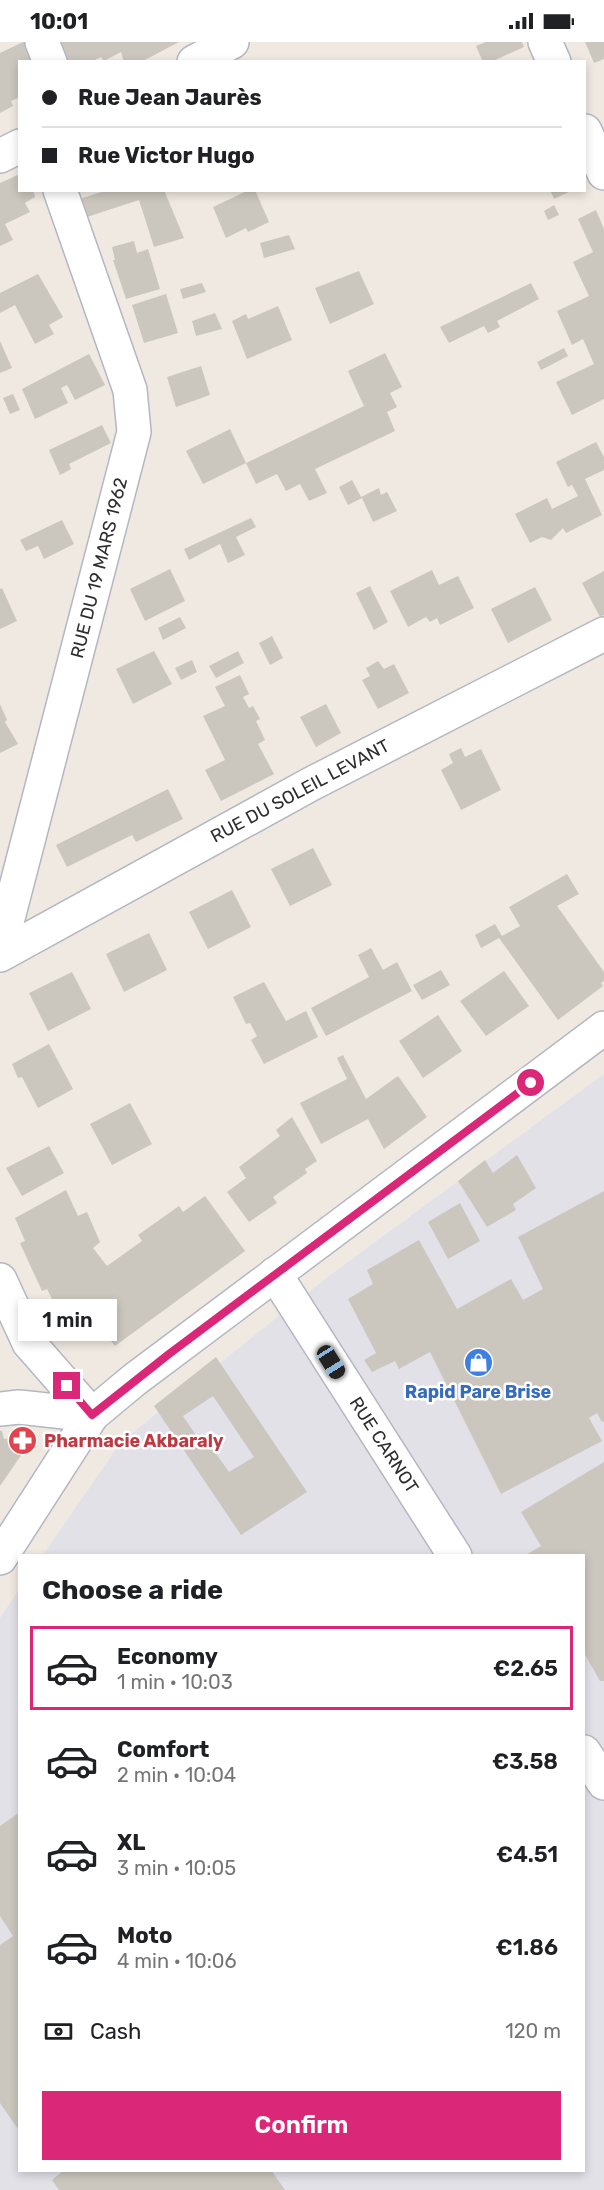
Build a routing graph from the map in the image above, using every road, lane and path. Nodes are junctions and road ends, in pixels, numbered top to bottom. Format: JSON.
{"nodes":[{"id":1,"x":42,"y":42,"type":"edge"},
{"id":2,"x":232,"y":42,"type":"edge"},
{"id":3,"x":545,"y":42,"type":"edge"},
{"id":4,"x":49,"y":60,"type":"edge"},
{"id":5,"x":198,"y":60,"type":"edge"},
{"id":6,"x":553,"y":60,"type":"edge"},
{"id":7,"x":586,"y":133,"type":"edge"},
{"id":8,"x":18,"y":147,"type":"edge"},
{"id":9,"x":0,"y":156,"type":"edge"},
{"id":10,"x":604,"y":173,"type":"edge"},
{"id":11,"x":61,"y":192,"type":"edge"},
{"id":12,"x":604,"y":634,"type":"edge"},
{"id":13,"x":0,"y":949,"type":"edge"},
{"id":14,"x":0,"y":955,"type":"edge"},
{"id":15,"x":604,"y":1028,"type":"edge"},
{"id":16,"x":274,"y":1274,"type":"junction"},
{"id":17,"x":0,"y":1280,"type":"edge"},
{"id":18,"x":0,"y":1409,"type":"edge"},
{"id":19,"x":92,"y":1415,"type":"junction"},
{"id":20,"x":454,"y":1554,"type":"edge"},
{"id":21,"x":0,"y":1558,"type":"edge"}],
"edges":[{"from":1,"to":4,"type":"street"},
{"from":2,"to":5,"type":"street"},
{"from":3,"to":6,"type":"street"},
{"from":7,"to":10,"type":"street"},
{"from":8,"to":9,"type":"street"},
{"from":11,"to":13,"type":"street","name":"RUE DU 19 MARS 1962"},
{"from":12,"to":14,"type":"street","name":"RUE DU SOLEIL LEVANT"},
{"from":15,"to":16,"type":"street"},
{"from":16,"to":19,"type":"street"},
{"from":16,"to":20,"type":"street","name":"RUE CARNOT"},
{"from":17,"to":19,"type":"street"},
{"from":18,"to":19,"type":"street"},
{"from":19,"to":21,"type":"street"}]}
